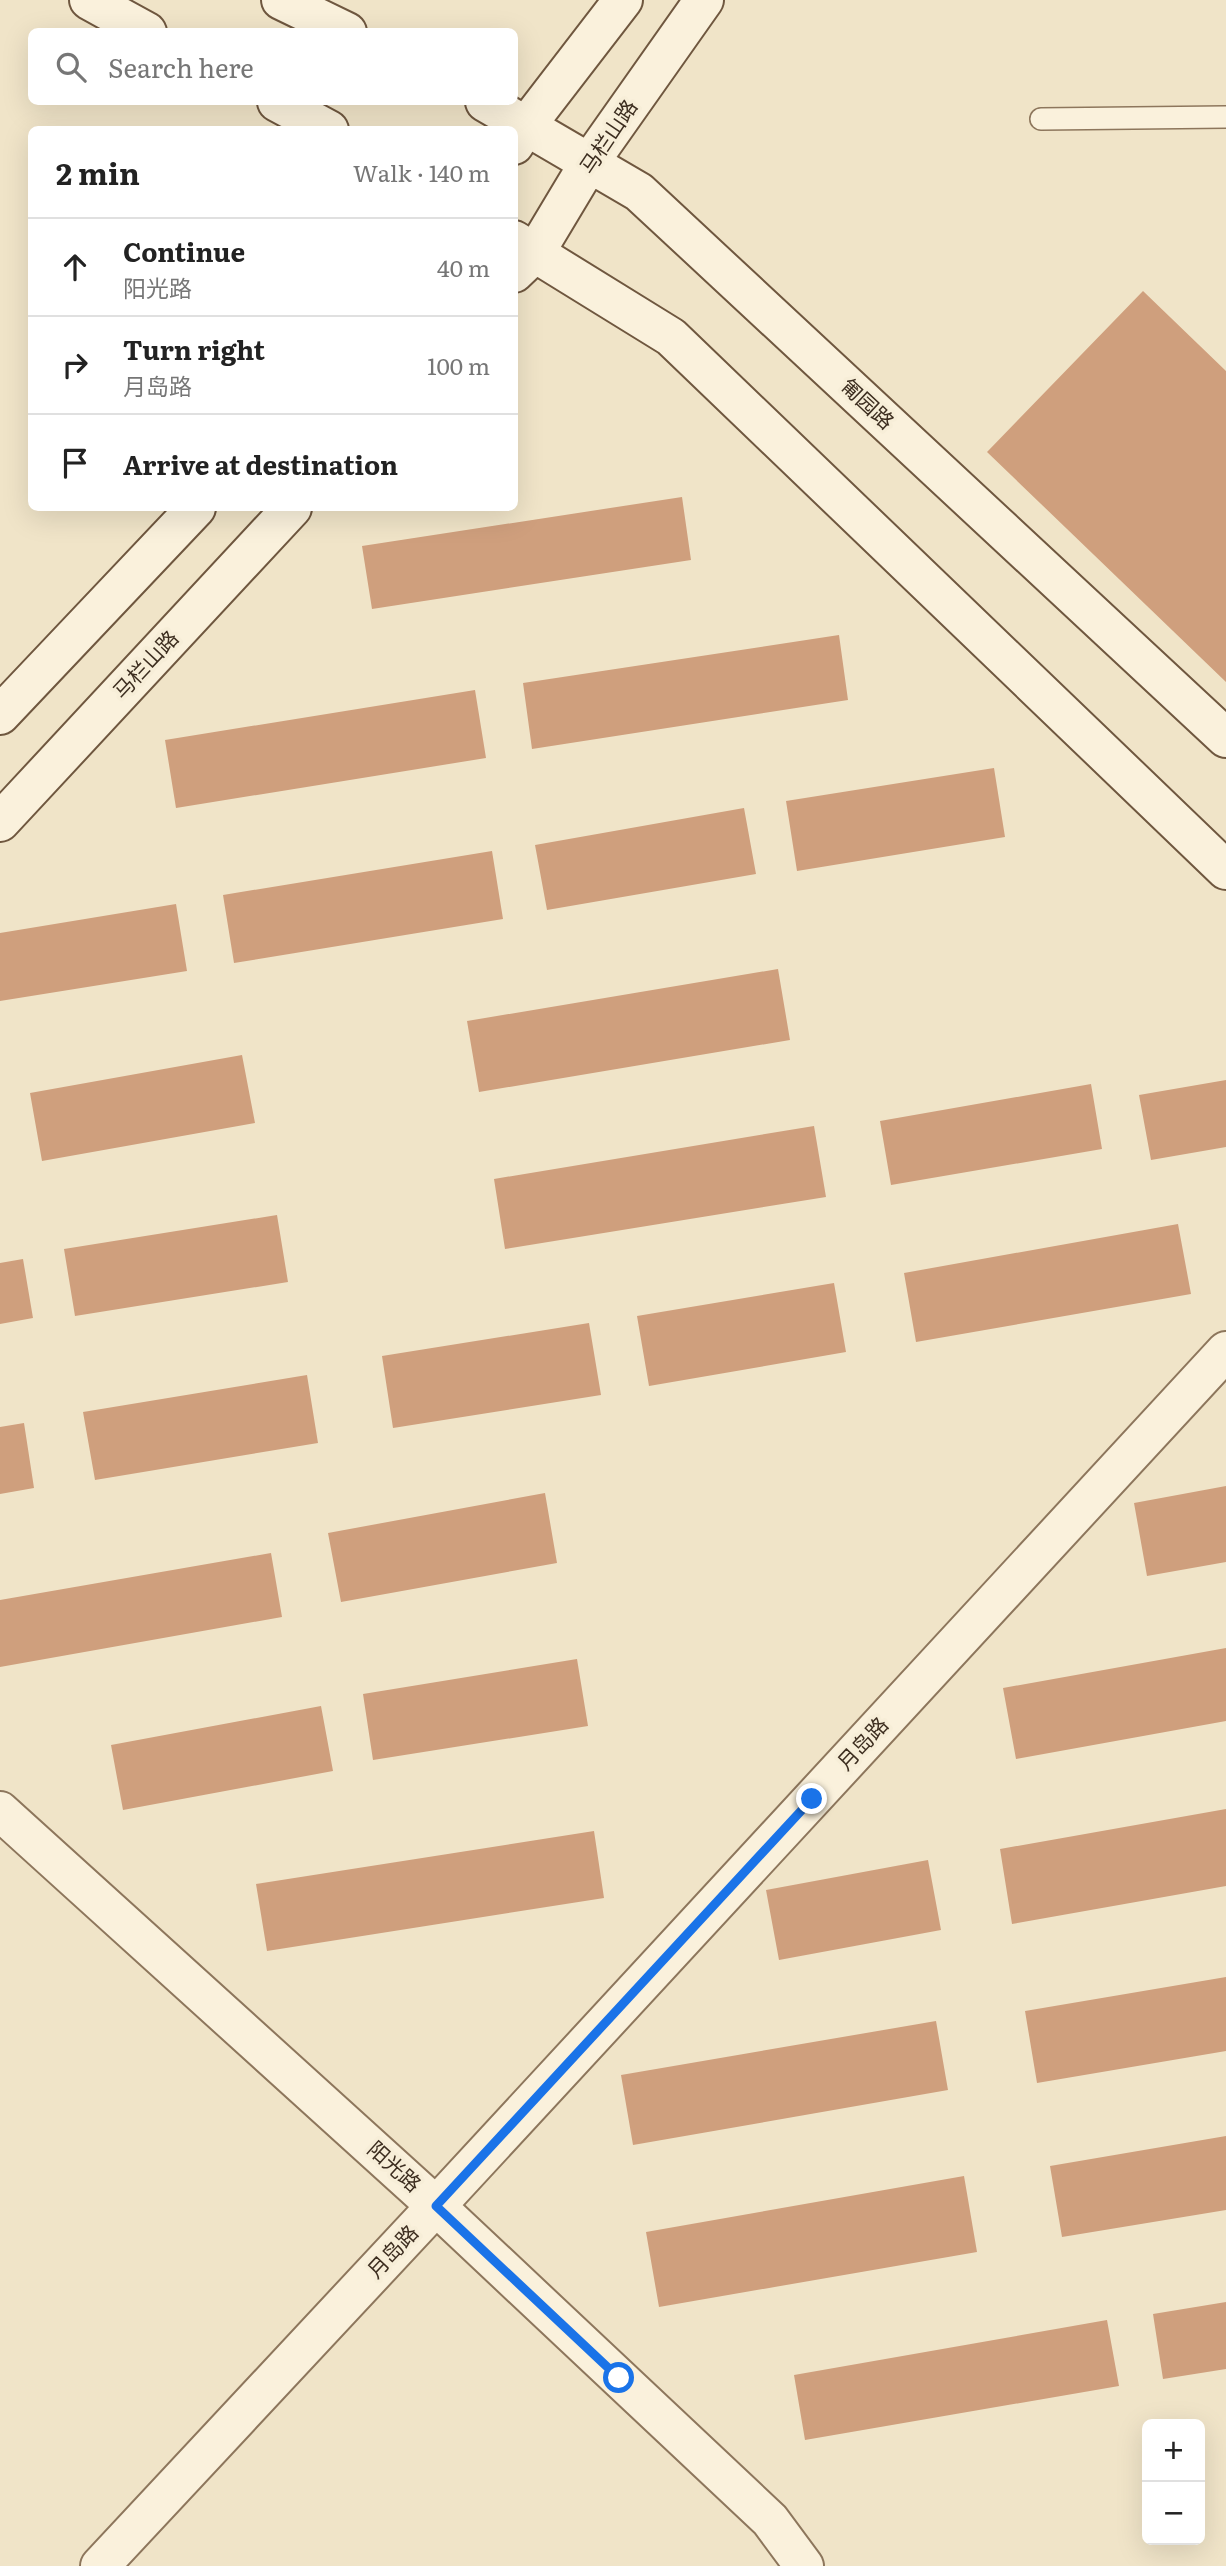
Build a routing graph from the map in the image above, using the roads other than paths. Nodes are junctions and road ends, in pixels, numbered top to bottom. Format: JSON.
{"nodes":[{"id":1,"x":89,"y":0,"type":"edge"},
{"id":2,"x":281,"y":0,"type":"edge"},
{"id":3,"x":623,"y":0,"type":"edge"},
{"id":4,"x":704,"y":0,"type":"edge"},
{"id":5,"x":140,"y":28,"type":"edge"},
{"id":6,"x":339,"y":28,"type":"edge"},
{"id":7,"x":283,"y":105,"type":"edge"},
{"id":8,"x":488,"y":105,"type":"edge"},
{"id":9,"x":1226,"y":117,"type":"edge"},
{"id":10,"x":1041,"y":118,"type":"dead end"},
{"id":11,"x":322,"y":126,"type":"edge"},
{"id":12,"x":510,"y":126,"type":"edge"},
{"id":13,"x":520,"y":135,"type":"edge"},
{"id":14,"x":589,"y":163,"type":"junction"},
{"id":15,"x":521,"y":255,"type":"edge"},
{"id":16,"x":193,"y":511,"type":"edge"},
{"id":17,"x":289,"y":511,"type":"edge"},
{"id":18,"x":0,"y":715,"type":"edge"},
{"id":19,"x":1226,"y":738,"type":"edge"},
{"id":20,"x":0,"y":822,"type":"edge"},
{"id":21,"x":1226,"y":870,"type":"edge"},
{"id":22,"x":1226,"y":1352,"type":"edge"},
{"id":23,"x":0,"y":1811,"type":"edge"},
{"id":24,"x":436,"y":2206,"type":"junction"},
{"id":25,"x":100,"y":2566,"type":"edge"},
{"id":26,"x":804,"y":2566,"type":"edge"}],
"edges":[{"from":1,"to":5,"type":"main road"},
{"from":2,"to":6,"type":"main road"},
{"from":3,"to":13,"type":"main road"},
{"from":4,"to":14,"type":"main road","name":"马栏山路"},
{"from":7,"to":11,"type":"main road"},
{"from":8,"to":12,"type":"main road","name":"匍园路"},
{"from":9,"to":10,"type":"lane"},
{"from":13,"to":14,"type":"main road","name":"匍园路"},
{"from":14,"to":15,"type":"main road","name":"马栏山路"},
{"from":14,"to":19,"type":"main road","name":"匍园路"},
{"from":15,"to":21,"type":"main road"},
{"from":16,"to":18,"type":"main road"},
{"from":17,"to":20,"type":"main road","name":"马栏山路"},
{"from":22,"to":24,"type":"main road","name":"月岛路"},
{"from":23,"to":24,"type":"main road","name":"阳光路"},
{"from":24,"to":25,"type":"main road","name":"月岛路"},
{"from":24,"to":26,"type":"main road","name":"阳光路"}]}
